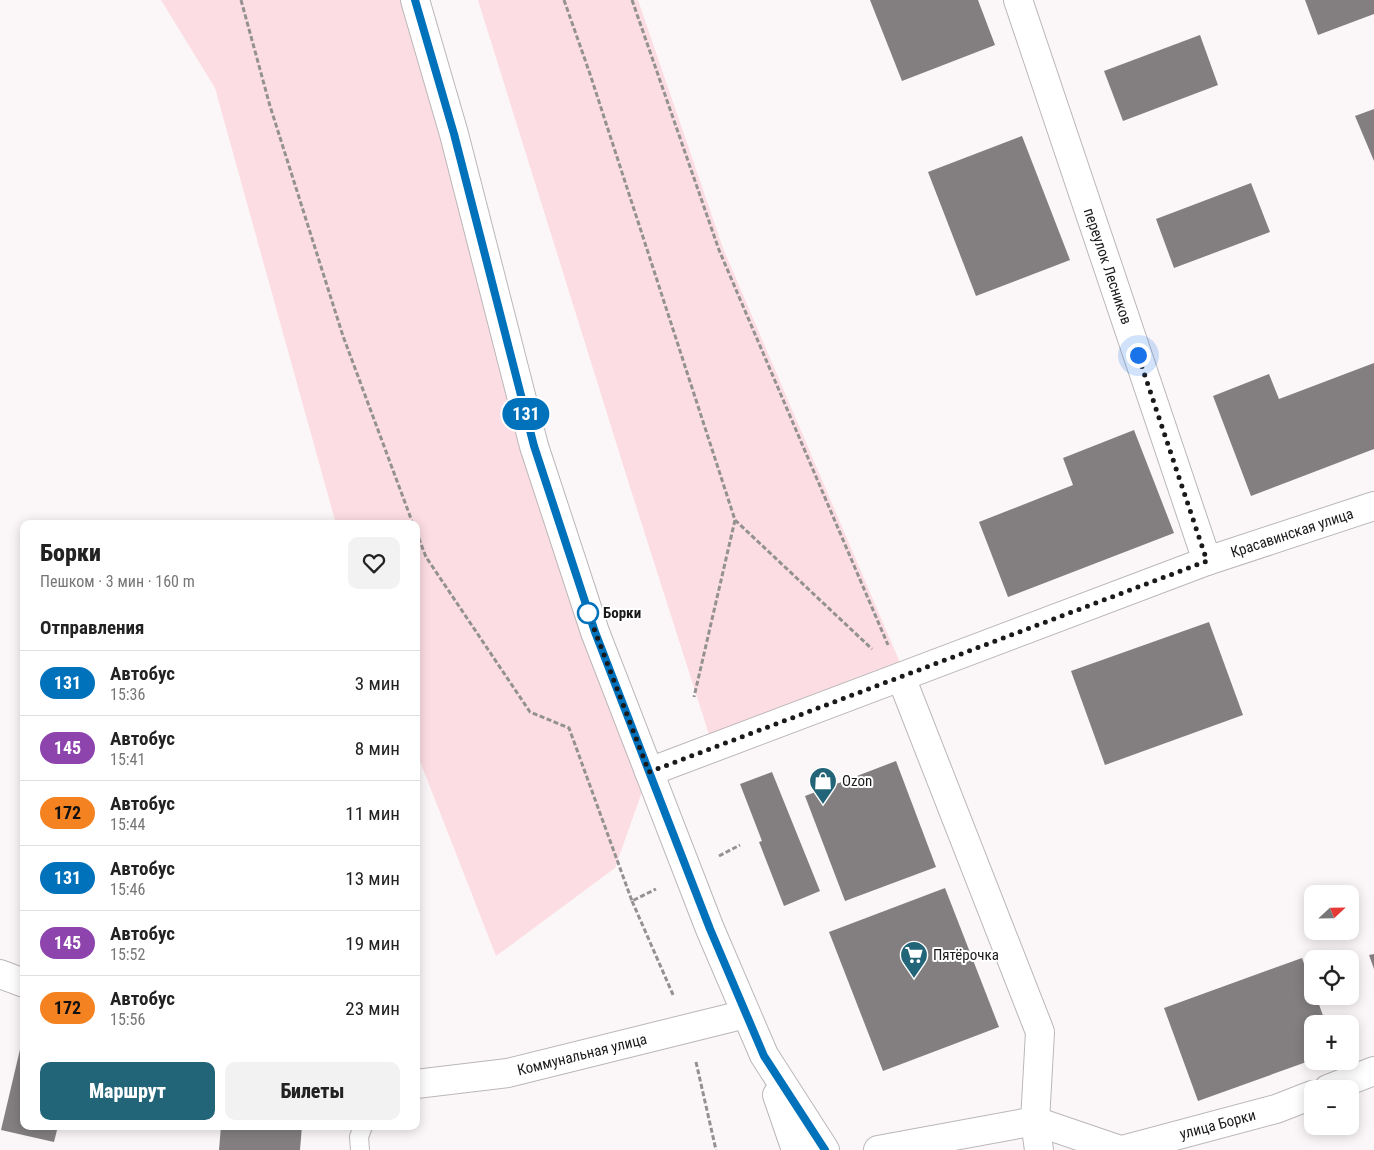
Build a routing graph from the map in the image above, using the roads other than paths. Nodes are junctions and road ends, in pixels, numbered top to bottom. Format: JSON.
{"nodes":[{"id":1,"x":415,"y":0,"type":"edge"},
{"id":2,"x":1018,"y":0,"type":"edge"},
{"id":3,"x":1374,"y":506,"type":"edge"},
{"id":4,"x":1207,"y":561,"type":"junction"},
{"id":5,"x":901,"y":677,"type":"junction"},
{"id":6,"x":649,"y":772,"type":"junction"},
{"id":7,"x":0,"y":974,"type":"edge"},
{"id":8,"x":20,"y":982,"type":"edge"},
{"id":9,"x":746,"y":1014,"type":"junction"},
{"id":10,"x":764,"y":1056,"type":"junction"},
{"id":11,"x":1374,"y":1071,"type":"edge"},
{"id":12,"x":1351,"y":1080,"type":"edge"},
{"id":13,"x":420,"y":1084,"type":"edge"},
{"id":14,"x":1304,"y":1098,"type":"edge"},
{"id":15,"x":1035,"y":1121,"type":"junction"},
{"id":16,"x":362,"y":1130,"type":"edge"},
{"id":17,"x":360,"y":1150,"type":"edge"},
{"id":18,"x":796,"y":1150,"type":"edge"},
{"id":19,"x":825,"y":1150,"type":"edge"},
{"id":20,"x":878,"y":1150,"type":"edge"},
{"id":21,"x":1039,"y":1150,"type":"edge"},
{"id":22,"x":1044,"y":1150,"type":"edge"},
{"id":23,"x":1121,"y":1150,"type":"edge"}],
"edges":[{"from":1,"to":6,"type":"street"},
{"from":2,"to":4,"type":"street","name":"переулок Лесников"},
{"from":3,"to":4,"type":"street","name":"Красавинская улица"},
{"from":4,"to":5,"type":"street","name":"Красавинская улица"},
{"from":5,"to":6,"type":"street","name":"Красавинская улица"},
{"from":5,"to":15,"type":"street"},
{"from":6,"to":9,"type":"street"},
{"from":7,"to":8,"type":"street"},
{"from":9,"to":10,"type":"street"},
{"from":9,"to":13,"type":"street","name":"Коммунальная улица"},
{"from":10,"to":18,"type":"street"},
{"from":10,"to":19,"type":"street"},
{"from":11,"to":12,"type":"street"},
{"from":14,"to":23,"type":"street","name":"улица Борки"},
{"from":15,"to":20,"type":"street","name":"улица Борки"},
{"from":15,"to":21,"type":"street"},
{"from":15,"to":22,"type":"street"},
{"from":15,"to":23,"type":"street","name":"улица Борки"},
{"from":16,"to":17,"type":"lane"}]}
